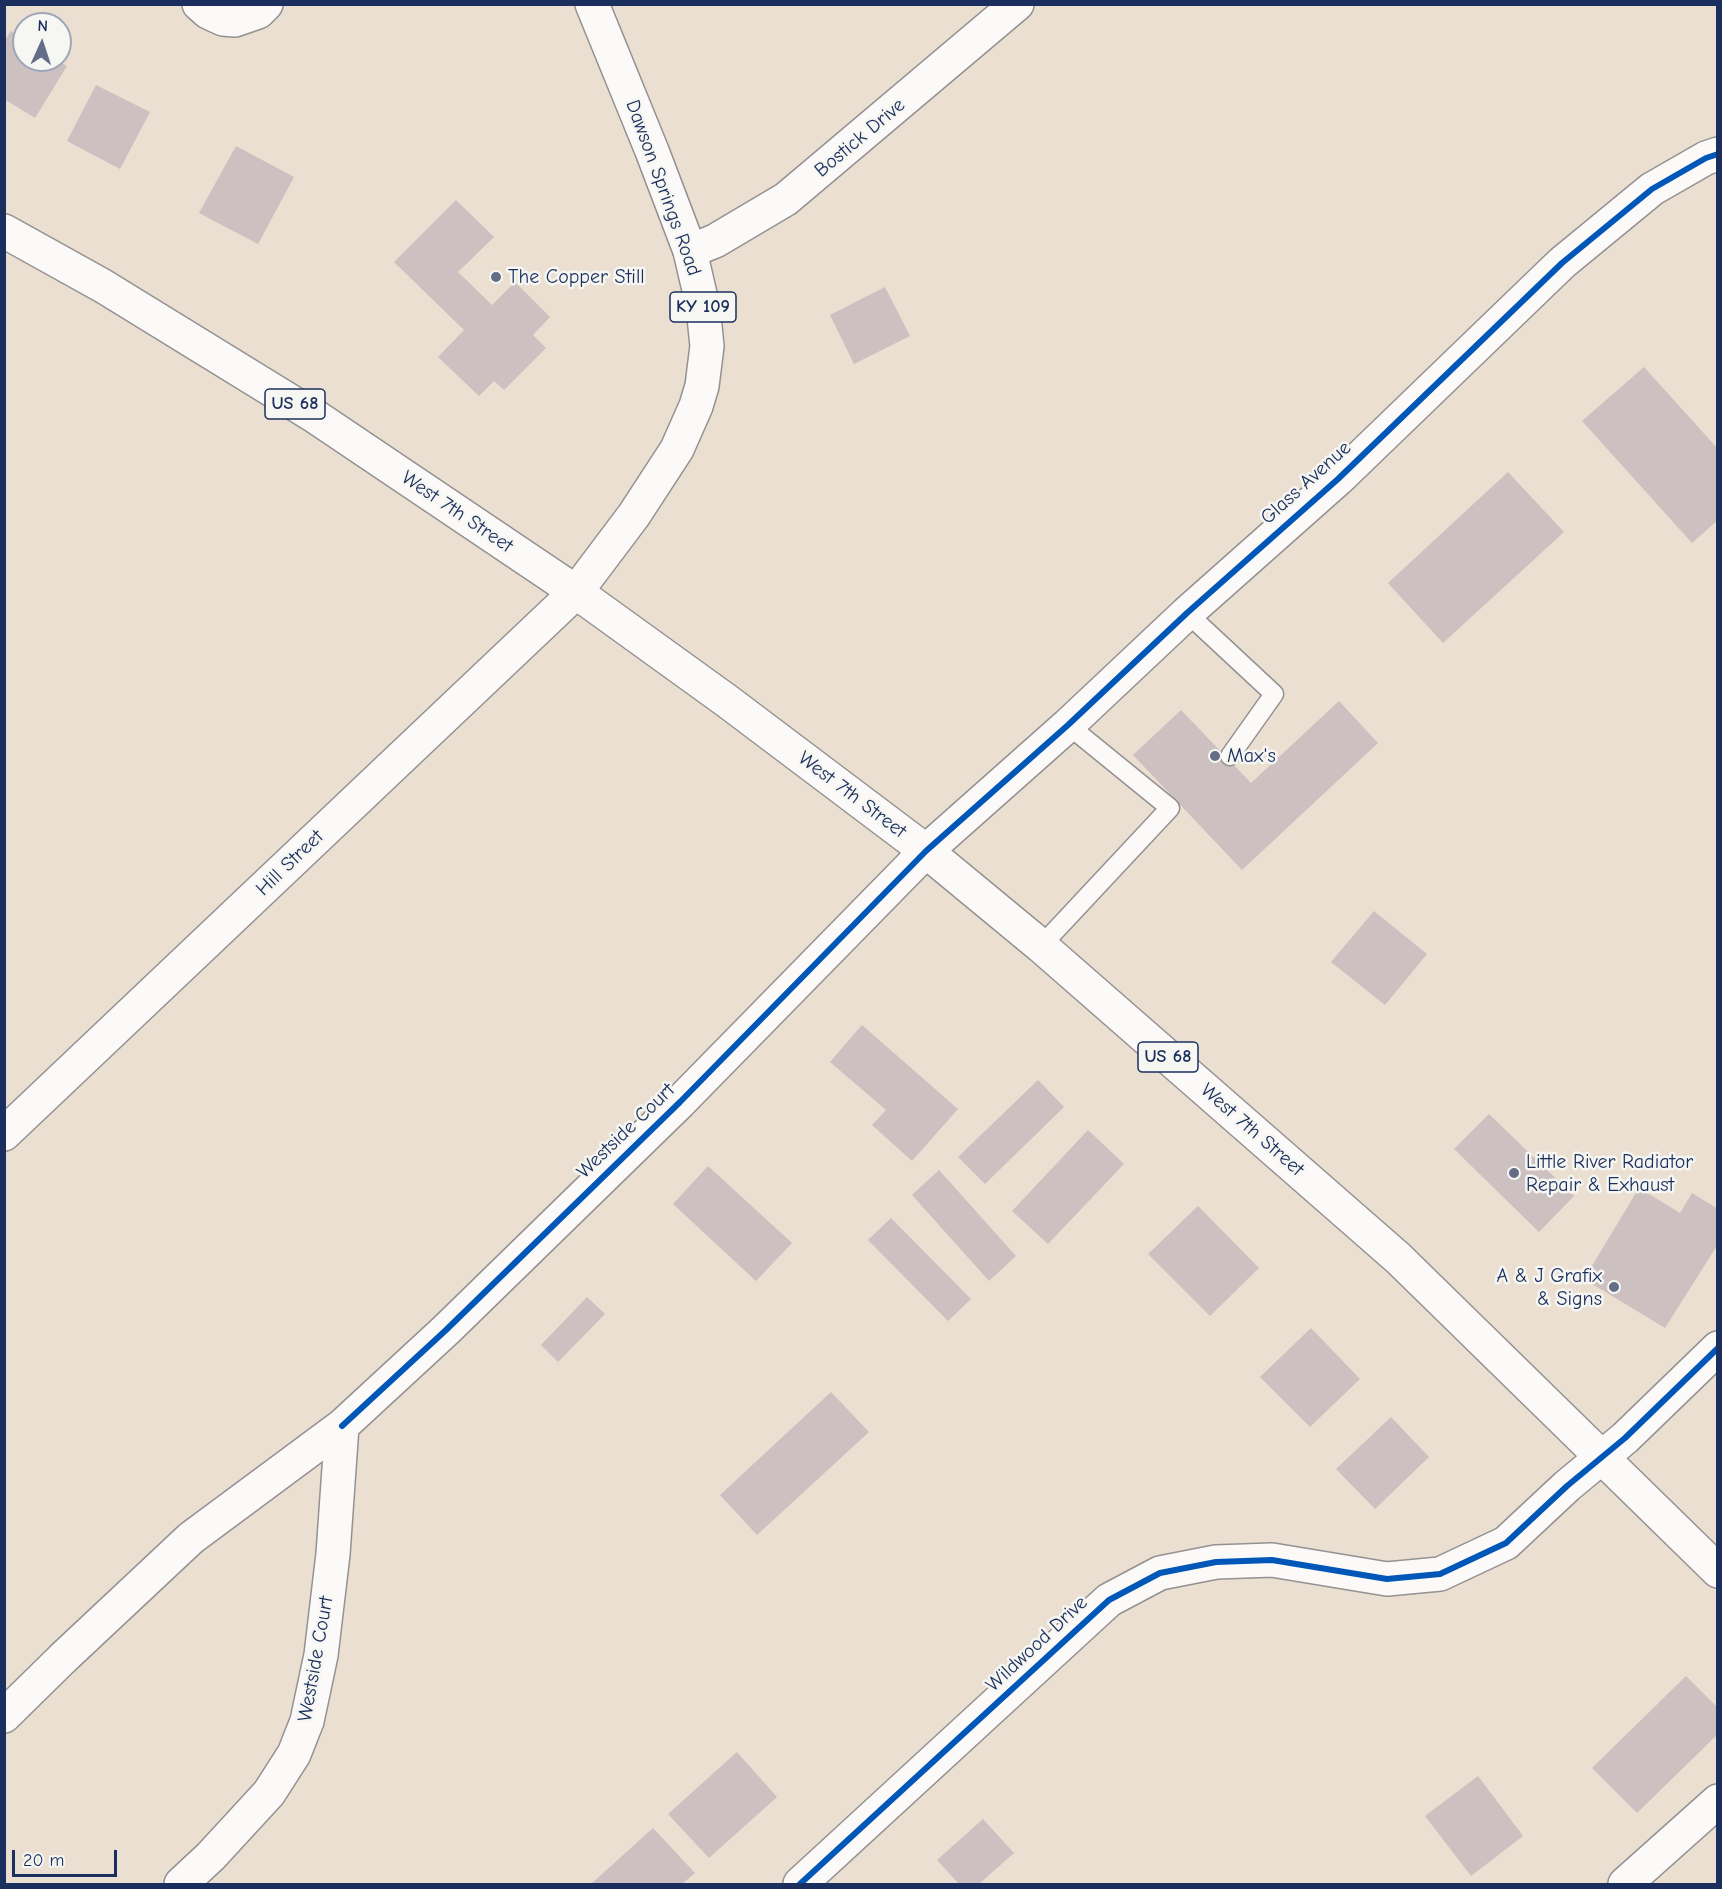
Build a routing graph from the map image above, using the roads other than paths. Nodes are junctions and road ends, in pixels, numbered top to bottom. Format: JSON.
{"nodes":[{"id":1,"x":199,"y":4,"type":"edge"},
{"id":2,"x":266,"y":4,"type":"edge"},
{"id":3,"x":592,"y":4,"type":"edge"},
{"id":4,"x":1017,"y":4,"type":"edge"},
{"id":5,"x":1718,"y":154,"type":"edge"},
{"id":6,"x":6,"y":234,"type":"edge"},
{"id":7,"x":690,"y":251,"type":"junction"},
{"id":8,"x":576,"y":592,"type":"junction"},
{"id":9,"x":1187,"y":613,"type":"junction"},
{"id":10,"x":1068,"y":725,"type":"junction"},
{"id":11,"x":1230,"y":756,"type":"dead end"},
{"id":12,"x":926,"y":851,"type":"junction"},
{"id":13,"x":1041,"y":946,"type":"junction"},
{"id":14,"x":4,"y":1134,"type":"edge"},
{"id":15,"x":1718,"y":1348,"type":"edge"},
{"id":16,"x":342,"y":1426,"type":"junction"},
{"id":17,"x":1608,"y":1452,"type":"junction"},
{"id":18,"x":1718,"y":1571,"type":"edge"},
{"id":19,"x":4,"y":1716,"type":"edge"},
{"id":20,"x":1718,"y":1801,"type":"edge"},
{"id":21,"x":181,"y":1884,"type":"edge"},
{"id":22,"x":800,"y":1884,"type":"edge"},
{"id":23,"x":1625,"y":1884,"type":"edge"}],
"edges":[{"from":1,"to":2,"type":"street"},
{"from":3,"to":7,"type":"street","name":"Dawson Springs Road","number":"KY 109"},
{"from":4,"to":7,"type":"street","name":"Bostick Drive"},
{"from":5,"to":9,"type":"street","name":"Glass Avenue"},
{"from":6,"to":8,"type":"street","name":"West 7th Street","number":"US 68"},
{"from":7,"to":8,"type":"street","name":"Dawson Springs Road","number":"KY 109"},
{"from":8,"to":12,"type":"street","name":"West 7th Street","number":"US 68"},
{"from":8,"to":14,"type":"street","name":"Hill Street"},
{"from":9,"to":10,"type":"street","name":"Glass Avenue"},
{"from":9,"to":11,"type":"lane"},
{"from":10,"to":12,"type":"street","name":"Glass Avenue"},
{"from":10,"to":13,"type":"lane"},
{"from":12,"to":13,"type":"street","name":"West 7th Street","number":"US 68"},
{"from":12,"to":16,"type":"street","name":"Westside Court"},
{"from":13,"to":17,"type":"street","name":"West 7th Street","number":"US 68"},
{"from":15,"to":17,"type":"street","name":"Wildwood Drive"},
{"from":16,"to":19,"type":"street","name":"Westside Court"},
{"from":16,"to":21,"type":"street","name":"Westside Court"},
{"from":17,"to":18,"type":"street","name":"West 7th Street","number":"US 68"},
{"from":17,"to":22,"type":"street","name":"Wildwood Drive"},
{"from":20,"to":23,"type":"street"}]}
